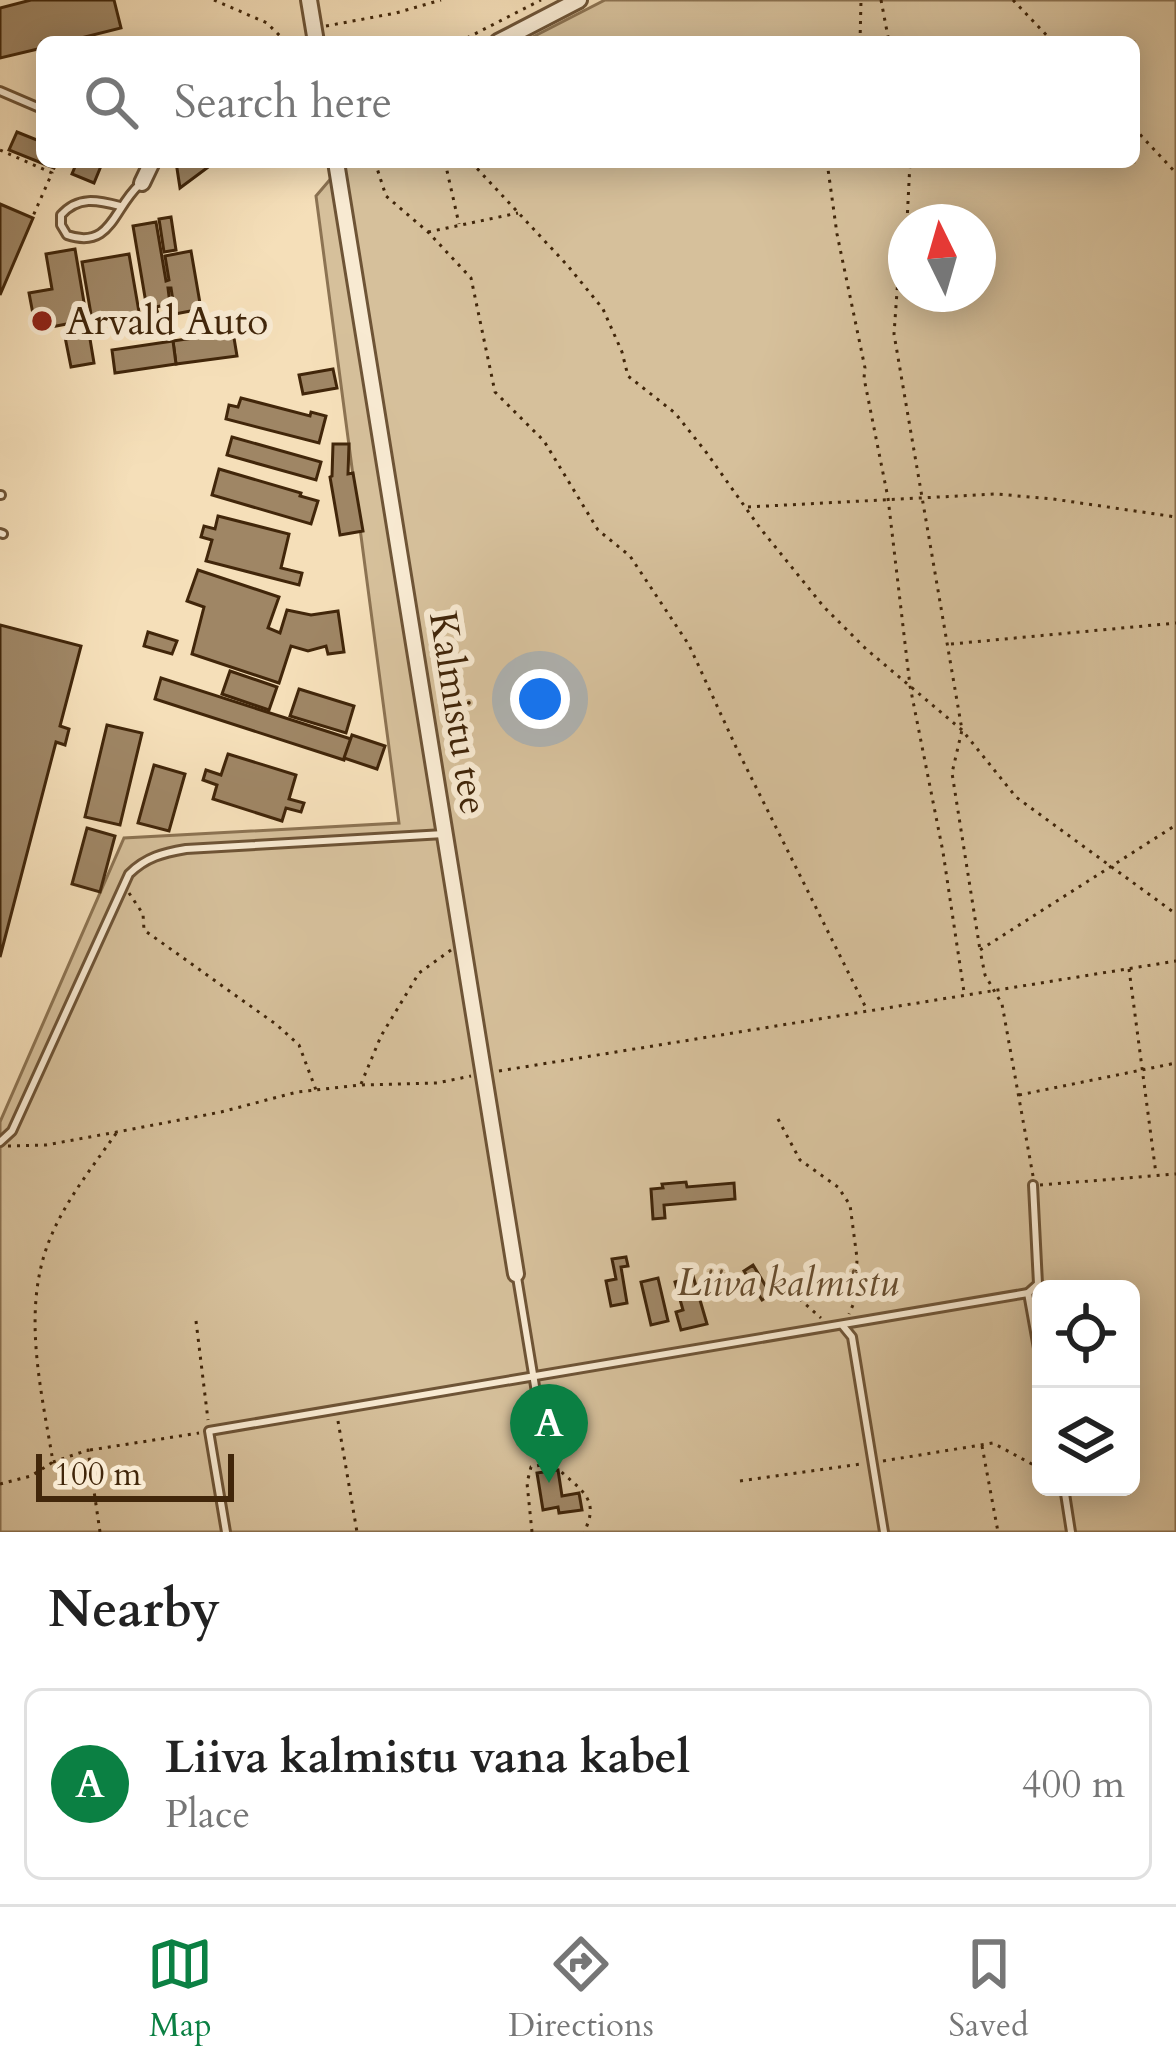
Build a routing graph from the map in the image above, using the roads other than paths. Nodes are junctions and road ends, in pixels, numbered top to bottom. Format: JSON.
{"nodes":[{"id":1,"x":309,"y":0,"type":"edge"},
{"id":2,"x":579,"y":0,"type":"edge"},
{"id":3,"x":315,"y":34,"type":"edge"},
{"id":4,"x":509,"y":36,"type":"edge"},
{"id":5,"x":0,"y":91,"type":"edge"},
{"id":6,"x":36,"y":106,"type":"edge"},
{"id":7,"x":149,"y":168,"type":"edge"},
{"id":8,"x":337,"y":168,"type":"edge"},
{"id":9,"x":142,"y":183,"type":"joint"},
{"id":10,"x":121,"y":206,"type":"junction"},
{"id":11,"x":444,"y":834,"type":"junction"},
{"id":12,"x":0,"y":1144,"type":"edge"},
{"id":13,"x":1034,"y":1185,"type":"road end"},
{"id":14,"x":516,"y":1274,"type":"joint"},
{"id":15,"x":1028,"y":1293,"type":"junction"},
{"id":16,"x":1032,"y":1315,"type":"edge"},
{"id":17,"x":843,"y":1326,"type":"junction"},
{"id":18,"x":533,"y":1377,"type":"junction"},
{"id":19,"x":548,"y":1465,"type":"road end"},
{"id":20,"x":1066,"y":1496,"type":"edge"},
{"id":21,"x":226,"y":1532,"type":"edge"},
{"id":22,"x":884,"y":1532,"type":"edge"},
{"id":23,"x":1072,"y":1532,"type":"edge"}],
"edges":[{"from":1,"to":3,"type":"street"},
{"from":2,"to":4,"type":"street"},
{"from":5,"to":6,"type":"lane"},
{"from":7,"to":9,"type":"street"},
{"from":8,"to":11,"type":"street","name":"Kalmistu tee"},
{"from":9,"to":10,"type":"lane"},
{"from":10,"to":10,"type":"lane"},
{"from":11,"to":12,"type":"lane"},
{"from":11,"to":14,"type":"street","name":"Kalmistu tee"},
{"from":13,"to":15,"type":"lane"},
{"from":14,"to":18,"type":"lane"},
{"from":15,"to":16,"type":"lane"},
{"from":15,"to":17,"type":"lane"},
{"from":17,"to":18,"type":"lane"},
{"from":17,"to":22,"type":"lane"},
{"from":18,"to":19,"type":"lane"},
{"from":18,"to":21,"type":"lane"},
{"from":20,"to":23,"type":"lane"}]}
